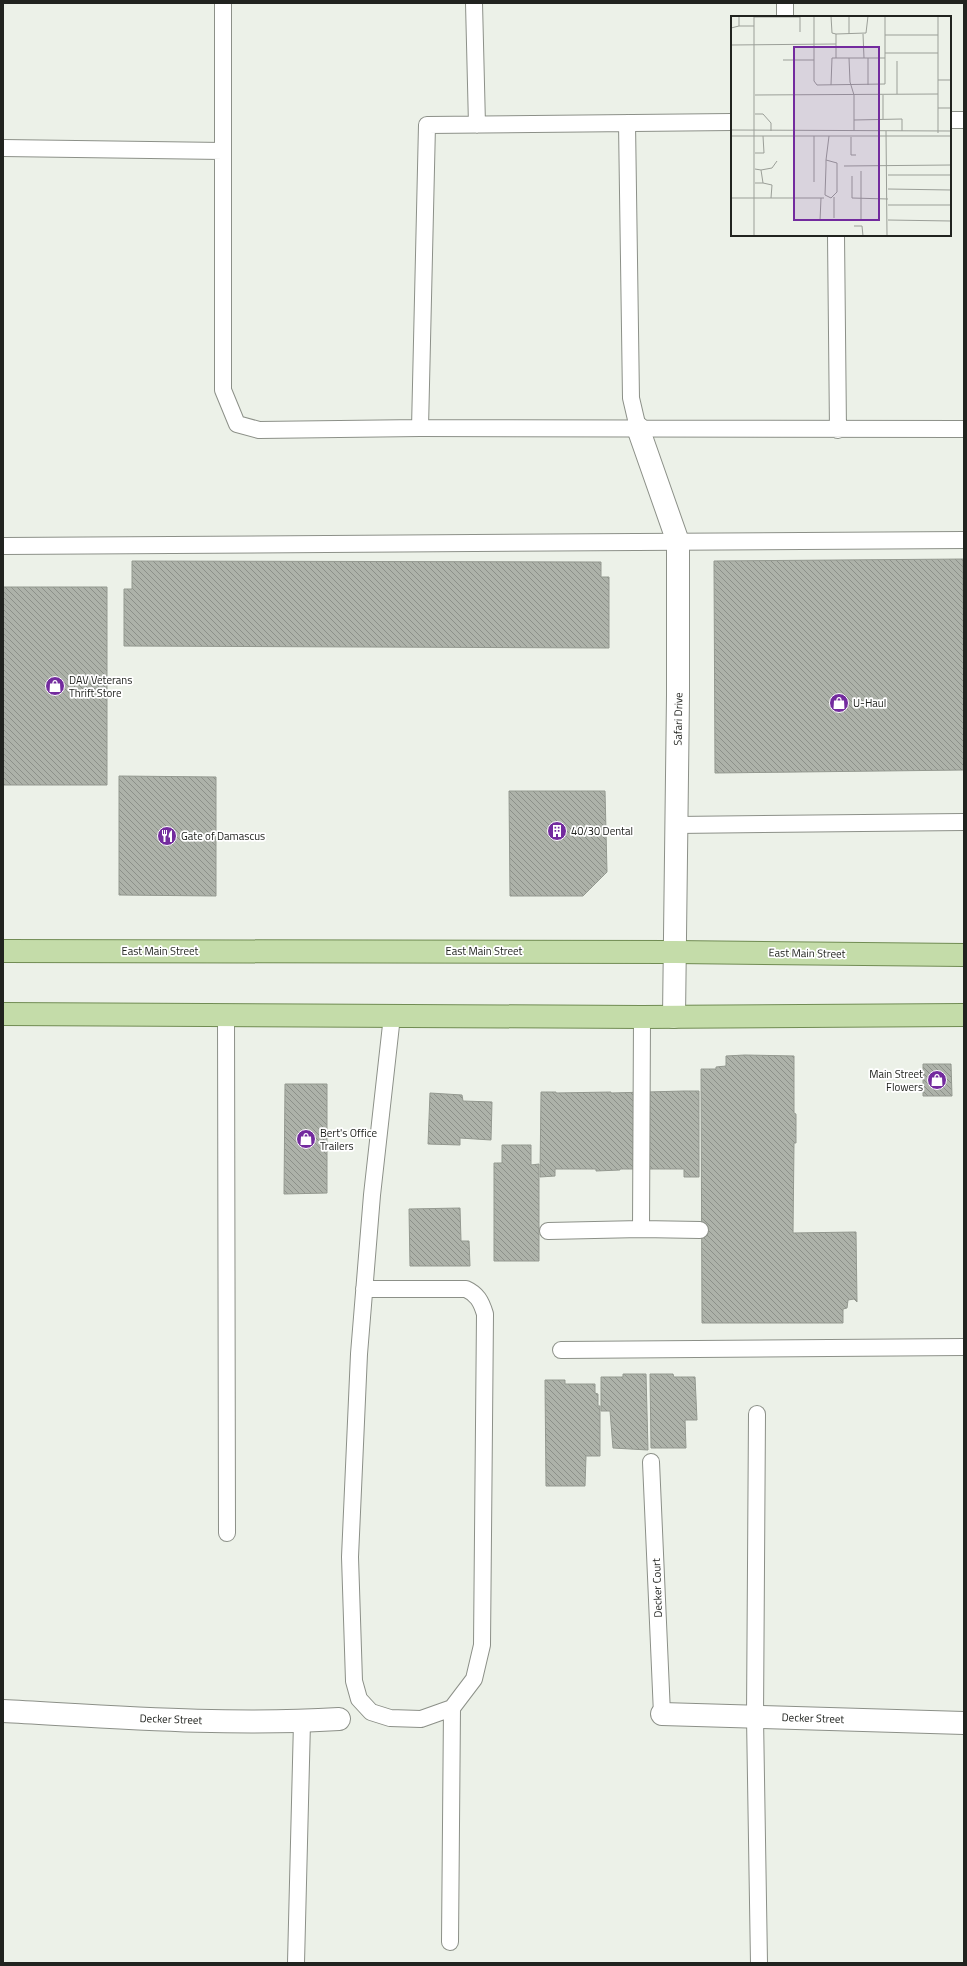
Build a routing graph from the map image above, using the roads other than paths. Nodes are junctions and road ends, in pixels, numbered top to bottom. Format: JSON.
{"nodes":[{"id":1,"x":223,"y":3,"type":"edge"},
{"id":2,"x":474,"y":3,"type":"edge"},
{"id":3,"x":785,"y":3,"type":"edge"},
{"id":4,"x":785,"y":16,"type":"edge"},
{"id":5,"x":951,"y":120,"type":"edge"},
{"id":6,"x":964,"y":120,"type":"edge"},
{"id":7,"x":731,"y":122,"type":"edge"},
{"id":8,"x":627,"y":123,"type":"junction"},
{"id":9,"x":477,"y":126,"type":"junction"},
{"id":10,"x":3,"y":148,"type":"edge"},
{"id":11,"x":223,"y":151,"type":"junction"},
{"id":12,"x":836,"y":236,"type":"edge"},
{"id":13,"x":420,"y":428,"type":"junction"},
{"id":14,"x":638,"y":428,"type":"junction"},
{"id":15,"x":964,"y":429,"type":"edge"},
{"id":16,"x":838,"y":430,"type":"junction"},
{"id":17,"x":964,"y":540,"type":"edge"},
{"id":18,"x":678,"y":542,"type":"junction"},
{"id":19,"x":3,"y":546,"type":"edge"},
{"id":20,"x":964,"y":822,"type":"edge"},
{"id":21,"x":676,"y":825,"type":"junction"},
{"id":22,"x":3,"y":951,"type":"edge"},
{"id":23,"x":675,"y":952,"type":"junction"},
{"id":24,"x":964,"y":955,"type":"edge"},
{"id":25,"x":3,"y":1014,"type":"edge"},
{"id":26,"x":226,"y":1015,"type":"junction"},
{"id":27,"x":964,"y":1015,"type":"edge"},
{"id":28,"x":392,"y":1016,"type":"junction"},
{"id":29,"x":642,"y":1017,"type":"junction"},
{"id":30,"x":674,"y":1017,"type":"junction"},
{"id":31,"x":641,"y":1229,"type":"junction"},
{"id":32,"x":700,"y":1230,"type":"dead end"},
{"id":33,"x":548,"y":1231,"type":"dead end"},
{"id":34,"x":364,"y":1289,"type":"junction"},
{"id":35,"x":964,"y":1347,"type":"edge"},
{"id":36,"x":561,"y":1350,"type":"dead end"},
{"id":37,"x":757,"y":1414,"type":"dead end"},
{"id":38,"x":651,"y":1462,"type":"dead end"},
{"id":39,"x":227,"y":1533,"type":"dead end"},
{"id":40,"x":452,"y":1708,"type":"junction"},
{"id":41,"x":3,"y":1711,"type":"edge"},
{"id":42,"x":662,"y":1714,"type":"joint"},
{"id":43,"x":755,"y":1716,"type":"junction"},
{"id":44,"x":339,"y":1719,"type":"dead end"},
{"id":45,"x":302,"y":1722,"type":"junction"},
{"id":46,"x":964,"y":1723,"type":"edge"},
{"id":47,"x":450,"y":1942,"type":"dead end"},
{"id":48,"x":296,"y":1963,"type":"edge"},
{"id":49,"x":759,"y":1963,"type":"edge"}],
"edges":[{"from":1,"to":11,"type":"lane"},
{"from":2,"to":9,"type":"lane"},
{"from":3,"to":4,"type":"lane"},
{"from":5,"to":6,"type":"lane"},
{"from":7,"to":8,"type":"lane"},
{"from":8,"to":9,"type":"lane"},
{"from":8,"to":14,"type":"lane"},
{"from":9,"to":13,"type":"lane"},
{"from":10,"to":11,"type":"lane"},
{"from":11,"to":13,"type":"lane"},
{"from":12,"to":16,"type":"lane"},
{"from":13,"to":14,"type":"lane"},
{"from":14,"to":16,"type":"lane"},
{"from":14,"to":18,"type":"street","name":"Safari Drive"},
{"from":15,"to":16,"type":"lane"},
{"from":17,"to":18,"type":"lane"},
{"from":18,"to":19,"type":"lane"},
{"from":18,"to":21,"type":"street","name":"Safari Drive"},
{"from":20,"to":21,"type":"lane"},
{"from":21,"to":23,"type":"street","name":"Safari Drive"},
{"from":22,"to":23,"type":"main road","name":"East Main Street"},
{"from":23,"to":24,"type":"main road","name":"East Main Street"},
{"from":23,"to":30,"type":"street","name":"Safari Drive"},
{"from":25,"to":26,"type":"main road"},
{"from":26,"to":28,"type":"main road"},
{"from":26,"to":39,"type":"lane"},
{"from":27,"to":30,"type":"main road"},
{"from":28,"to":29,"type":"main road"},
{"from":28,"to":34,"type":"lane"},
{"from":29,"to":30,"type":"main road"},
{"from":29,"to":31,"type":"lane"},
{"from":31,"to":32,"type":"lane"},
{"from":31,"to":33,"type":"lane"},
{"from":34,"to":40,"type":"lane"},
{"from":34,"to":40,"type":"lane"},
{"from":35,"to":36,"type":"lane"},
{"from":37,"to":43,"type":"lane"},
{"from":38,"to":42,"type":"lane","name":"Decker Court"},
{"from":40,"to":47,"type":"lane"},
{"from":41,"to":45,"type":"street","name":"Decker Street"},
{"from":42,"to":43,"type":"street","name":"Decker Street"},
{"from":43,"to":46,"type":"street","name":"Decker Street"},
{"from":43,"to":49,"type":"lane"},
{"from":44,"to":45,"type":"street","name":"Decker Street"},
{"from":45,"to":48,"type":"lane"}]}
